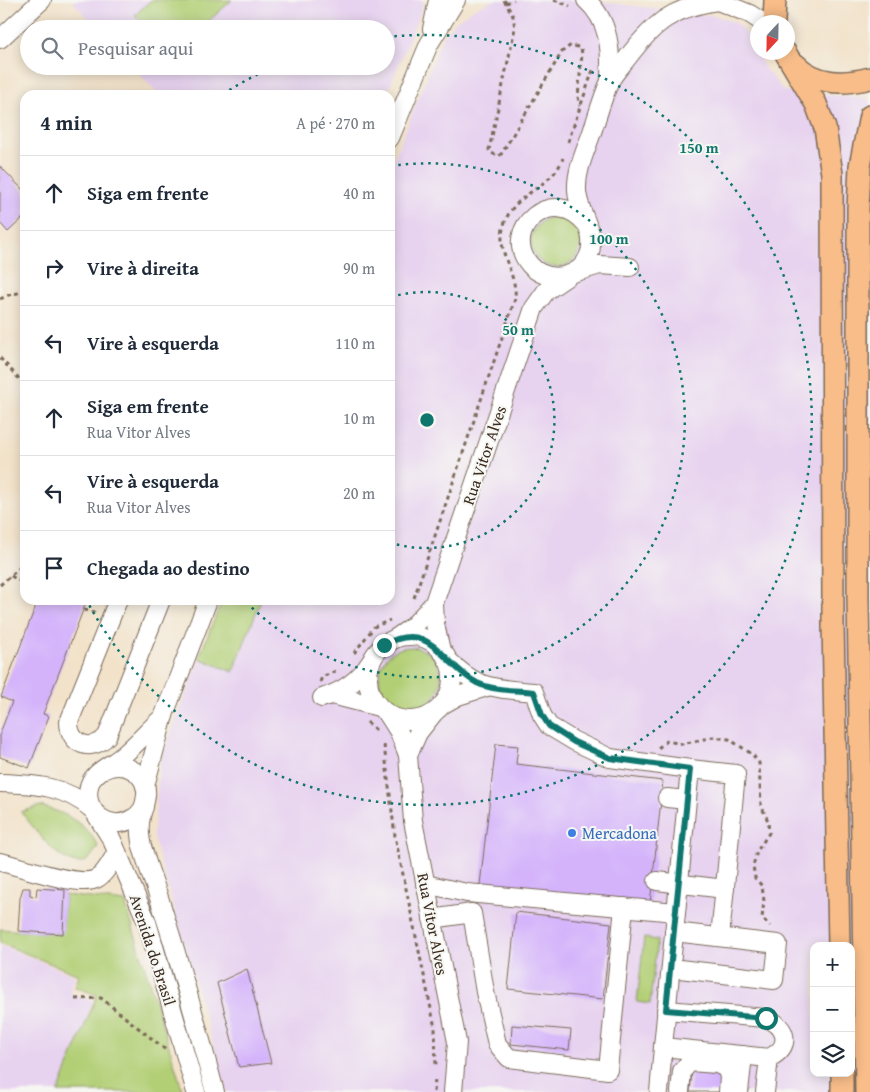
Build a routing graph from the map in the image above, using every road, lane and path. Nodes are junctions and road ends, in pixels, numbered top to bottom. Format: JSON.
{"nodes":[{"id":1,"x":42,"y":0,"type":"edge"},
{"id":2,"x":438,"y":0,"type":"edge"},
{"id":3,"x":456,"y":0,"type":"edge"},
{"id":4,"x":514,"y":0,"type":"edge"},
{"id":5,"x":586,"y":0,"type":"edge"},
{"id":6,"x":716,"y":0,"type":"edge"},
{"id":7,"x":775,"y":0,"type":"edge"},
{"id":8,"x":505,"y":2,"type":"edge"},
{"id":9,"x":752,"y":15,"type":"edge"},
{"id":10,"x":774,"y":15,"type":"edge"},
{"id":11,"x":20,"y":20,"type":"edge"},
{"id":12,"x":20,"y":20,"type":"edge"},
{"id":13,"x":0,"y":39,"type":"edge"},
{"id":14,"x":429,"y":44,"type":"junction"},
{"id":15,"x":790,"y":60,"type":"edge"},
{"id":16,"x":792,"y":60,"type":"edge"},
{"id":17,"x":870,"y":78,"type":"edge"},
{"id":18,"x":610,"y":80,"type":"junction"},
{"id":19,"x":580,"y":107,"type":"dead end"},
{"id":20,"x":870,"y":116,"type":"edge"},
{"id":21,"x":395,"y":126,"type":"edge"},
{"id":22,"x":578,"y":174,"type":"junction"},
{"id":23,"x":540,"y":211,"type":"junction"},
{"id":24,"x":589,"y":230,"type":"junction"},
{"id":25,"x":525,"y":257,"type":"junction"},
{"id":26,"x":572,"y":273,"type":"junction"},
{"id":27,"x":20,"y":293,"type":"edge"},
{"id":28,"x":0,"y":299,"type":"edge"},
{"id":29,"x":534,"y":308,"type":"junction"},
{"id":30,"x":0,"y":358,"type":"edge"},
{"id":31,"x":20,"y":380,"type":"edge"},
{"id":32,"x":20,"y":568,"type":"edge"},
{"id":33,"x":11,"y":576,"type":"junction"},
{"id":34,"x":20,"y":581,"type":"edge"},
{"id":35,"x":0,"y":585,"type":"edge"},
{"id":36,"x":434,"y":603,"type":"junction"},
{"id":37,"x":116,"y":605,"type":"edge"},
{"id":38,"x":159,"y":605,"type":"edge"},
{"id":39,"x":206,"y":605,"type":"edge"},
{"id":40,"x":393,"y":640,"type":"junction"},
{"id":41,"x":443,"y":654,"type":"junction"},
{"id":42,"x":372,"y":660,"type":"junction"},
{"id":43,"x":487,"y":687,"type":"junction"},
{"id":44,"x":438,"y":708,"type":"junction"},
{"id":45,"x":383,"y":710,"type":"junction"},
{"id":46,"x":164,"y":715,"type":"junction"},
{"id":47,"x":408,"y":756,"type":"junction"},
{"id":48,"x":105,"y":769,"type":"junction"},
{"id":49,"x":690,"y":769,"type":"junction"},
{"id":50,"x":0,"y":783,"type":"edge"},
{"id":51,"x":145,"y":786,"type":"junction"},
{"id":52,"x":667,"y":798,"type":"dead end"},
{"id":53,"x":687,"y":800,"type":"junction"},
{"id":54,"x":144,"y":807,"type":"junction"},
{"id":55,"x":94,"y":812,"type":"junction"},
{"id":56,"x":117,"y":852,"type":"junction"},
{"id":57,"x":0,"y":862,"type":"edge"},
{"id":58,"x":657,"y":881,"type":"dead end"},
{"id":59,"x":425,"y":884,"type":"junction"},
{"id":60,"x":679,"y":884,"type":"junction"},
{"id":61,"x":725,"y":889,"type":"junction"},
{"id":62,"x":624,"y":907,"type":"junction"},
{"id":63,"x":676,"y":912,"type":"junction"},
{"id":64,"x":432,"y":919,"type":"junction"},
{"id":65,"x":674,"y":932,"type":"junction"},
{"id":66,"x":720,"y":937,"type":"junction"},
{"id":67,"x":840,"y":942,"type":"edge"},
{"id":68,"x":671,"y":968,"type":"junction"},
{"id":69,"x":74,"y":999,"type":"dead end"},
{"id":70,"x":666,"y":1010,"type":"junction"},
{"id":71,"x":663,"y":1047,"type":"junction"},
{"id":72,"x":171,"y":1055,"type":"dead end"},
{"id":73,"x":743,"y":1055,"type":"junction"},
{"id":74,"x":768,"y":1058,"type":"junction"},
{"id":75,"x":842,"y":1077,"type":"edge"},
{"id":76,"x":196,"y":1092,"type":"edge"},
{"id":77,"x":215,"y":1092,"type":"edge"},
{"id":78,"x":453,"y":1092,"type":"edge"},
{"id":79,"x":658,"y":1092,"type":"edge"},
{"id":80,"x":680,"y":1092,"type":"edge"},
{"id":81,"x":728,"y":1092,"type":"edge"},
{"id":82,"x":739,"y":1092,"type":"edge"},
{"id":83,"x":765,"y":1092,"type":"edge"},
{"id":84,"x":842,"y":1092,"type":"edge"},
{"id":85,"x":866,"y":1092,"type":"edge"}],
"edges":[{"from":1,"to":12,"type":"street"},
{"from":2,"to":14,"type":"street"},
{"from":3,"to":14,"type":"street"},
{"from":4,"to":8,"type":"path"},
{"from":5,"to":18,"type":"street","name":"Rua Vitor Alves"},
{"from":6,"to":9,"type":"street"},
{"from":6,"to":18,"type":"street","name":"Rua Vitor Alves"},
{"from":7,"to":10,"type":"main road"},
{"from":8,"to":19,"type":"path"},
{"from":11,"to":13,"type":"street"},
{"from":14,"to":21,"type":"street"},
{"from":15,"to":67,"type":"main road"},
{"from":16,"to":17,"type":"main road"},
{"from":18,"to":22,"type":"street","name":"Rua Vitor Alves"},
{"from":20,"to":85,"type":"main road"},
{"from":22,"to":23,"type":"street","name":"Rua Vitor Alves"},
{"from":22,"to":24,"type":"street","name":"Rua Vitor Alves"},
{"from":23,"to":24,"type":"street"},
{"from":23,"to":25,"type":"street","name":"Rua Vitor Alves"},
{"from":24,"to":26,"type":"street","name":"Rua Vitor Alves"},
{"from":24,"to":26,"type":"street"},
{"from":25,"to":26,"type":"street"},
{"from":25,"to":29,"type":"street","name":"Rua Vitor Alves"},
{"from":26,"to":29,"type":"street","name":"Rua Vitor Alves"},
{"from":27,"to":28,"type":"path"},
{"from":29,"to":36,"type":"street","name":"Rua Vitor Alves"},
{"from":30,"to":31,"type":"path"},
{"from":32,"to":33,"type":"path"},
{"from":33,"to":34,"type":"path"},
{"from":33,"to":35,"type":"path"},
{"from":36,"to":40,"type":"street","name":"Rua Vitor Alves"},
{"from":36,"to":41,"type":"street","name":"Rua Vitor Alves"},
{"from":37,"to":38,"type":"street"},
{"from":39,"to":46,"type":"street"},
{"from":40,"to":41,"type":"street"},
{"from":40,"to":42,"type":"street","name":"Rua Vitor Alves"},
{"from":41,"to":43,"type":"street"},
{"from":41,"to":44,"type":"street","name":"Rua Vitor Alves"},
{"from":42,"to":45,"type":"street","name":"Rua Vitor Alves"},
{"from":42,"to":45,"type":"street"},
{"from":43,"to":44,"type":"street"},
{"from":43,"to":49,"type":"street"},
{"from":44,"to":45,"type":"street"},
{"from":44,"to":47,"type":"street","name":"Rua Vitor Alves"},
{"from":45,"to":47,"type":"street","name":"Rua Vitor Alves"},
{"from":46,"to":48,"type":"street"},
{"from":46,"to":51,"type":"street"},
{"from":47,"to":59,"type":"street","name":"Rua Vitor Alves"},
{"from":48,"to":51,"type":"street"},
{"from":48,"to":55,"type":"street"},
{"from":49,"to":53,"type":"street"},
{"from":49,"to":61,"type":"street"},
{"from":50,"to":55,"type":"street","name":"Avenida do Brasil"},
{"from":51,"to":54,"type":"street"},
{"from":52,"to":53,"type":"street"},
{"from":53,"to":60,"type":"street"},
{"from":54,"to":55,"type":"street"},
{"from":54,"to":77,"type":"street","name":"Avenida do Brasil"},
{"from":55,"to":56,"type":"street","name":"Avenida do Brasil"},
{"from":56,"to":57,"type":"street"},
{"from":56,"to":76,"type":"street","name":"Avenida do Brasil"},
{"from":58,"to":60,"type":"street"},
{"from":59,"to":62,"type":"street"},
{"from":59,"to":64,"type":"street","name":"Rua Vitor Alves"},
{"from":60,"to":61,"type":"street"},
{"from":60,"to":63,"type":"street"},
{"from":61,"to":66,"type":"street"},
{"from":62,"to":63,"type":"street"},
{"from":62,"to":64,"type":"street"},
{"from":63,"to":65,"type":"street"},
{"from":64,"to":78,"type":"street","name":"Rua Vitor Alves"},
{"from":65,"to":66,"type":"street"},
{"from":65,"to":68,"type":"street"},
{"from":66,"to":68,"type":"street"},
{"from":68,"to":70,"type":"street"},
{"from":69,"to":72,"type":"path"},
{"from":70,"to":71,"type":"street"},
{"from":70,"to":74,"type":"street"},
{"from":71,"to":73,"type":"street"},
{"from":71,"to":79,"type":"street"},
{"from":73,"to":74,"type":"street"},
{"from":73,"to":82,"type":"street"},
{"from":74,"to":83,"type":"street"},
{"from":75,"to":84,"type":"main road"},
{"from":80,"to":81,"type":"street"}]}
